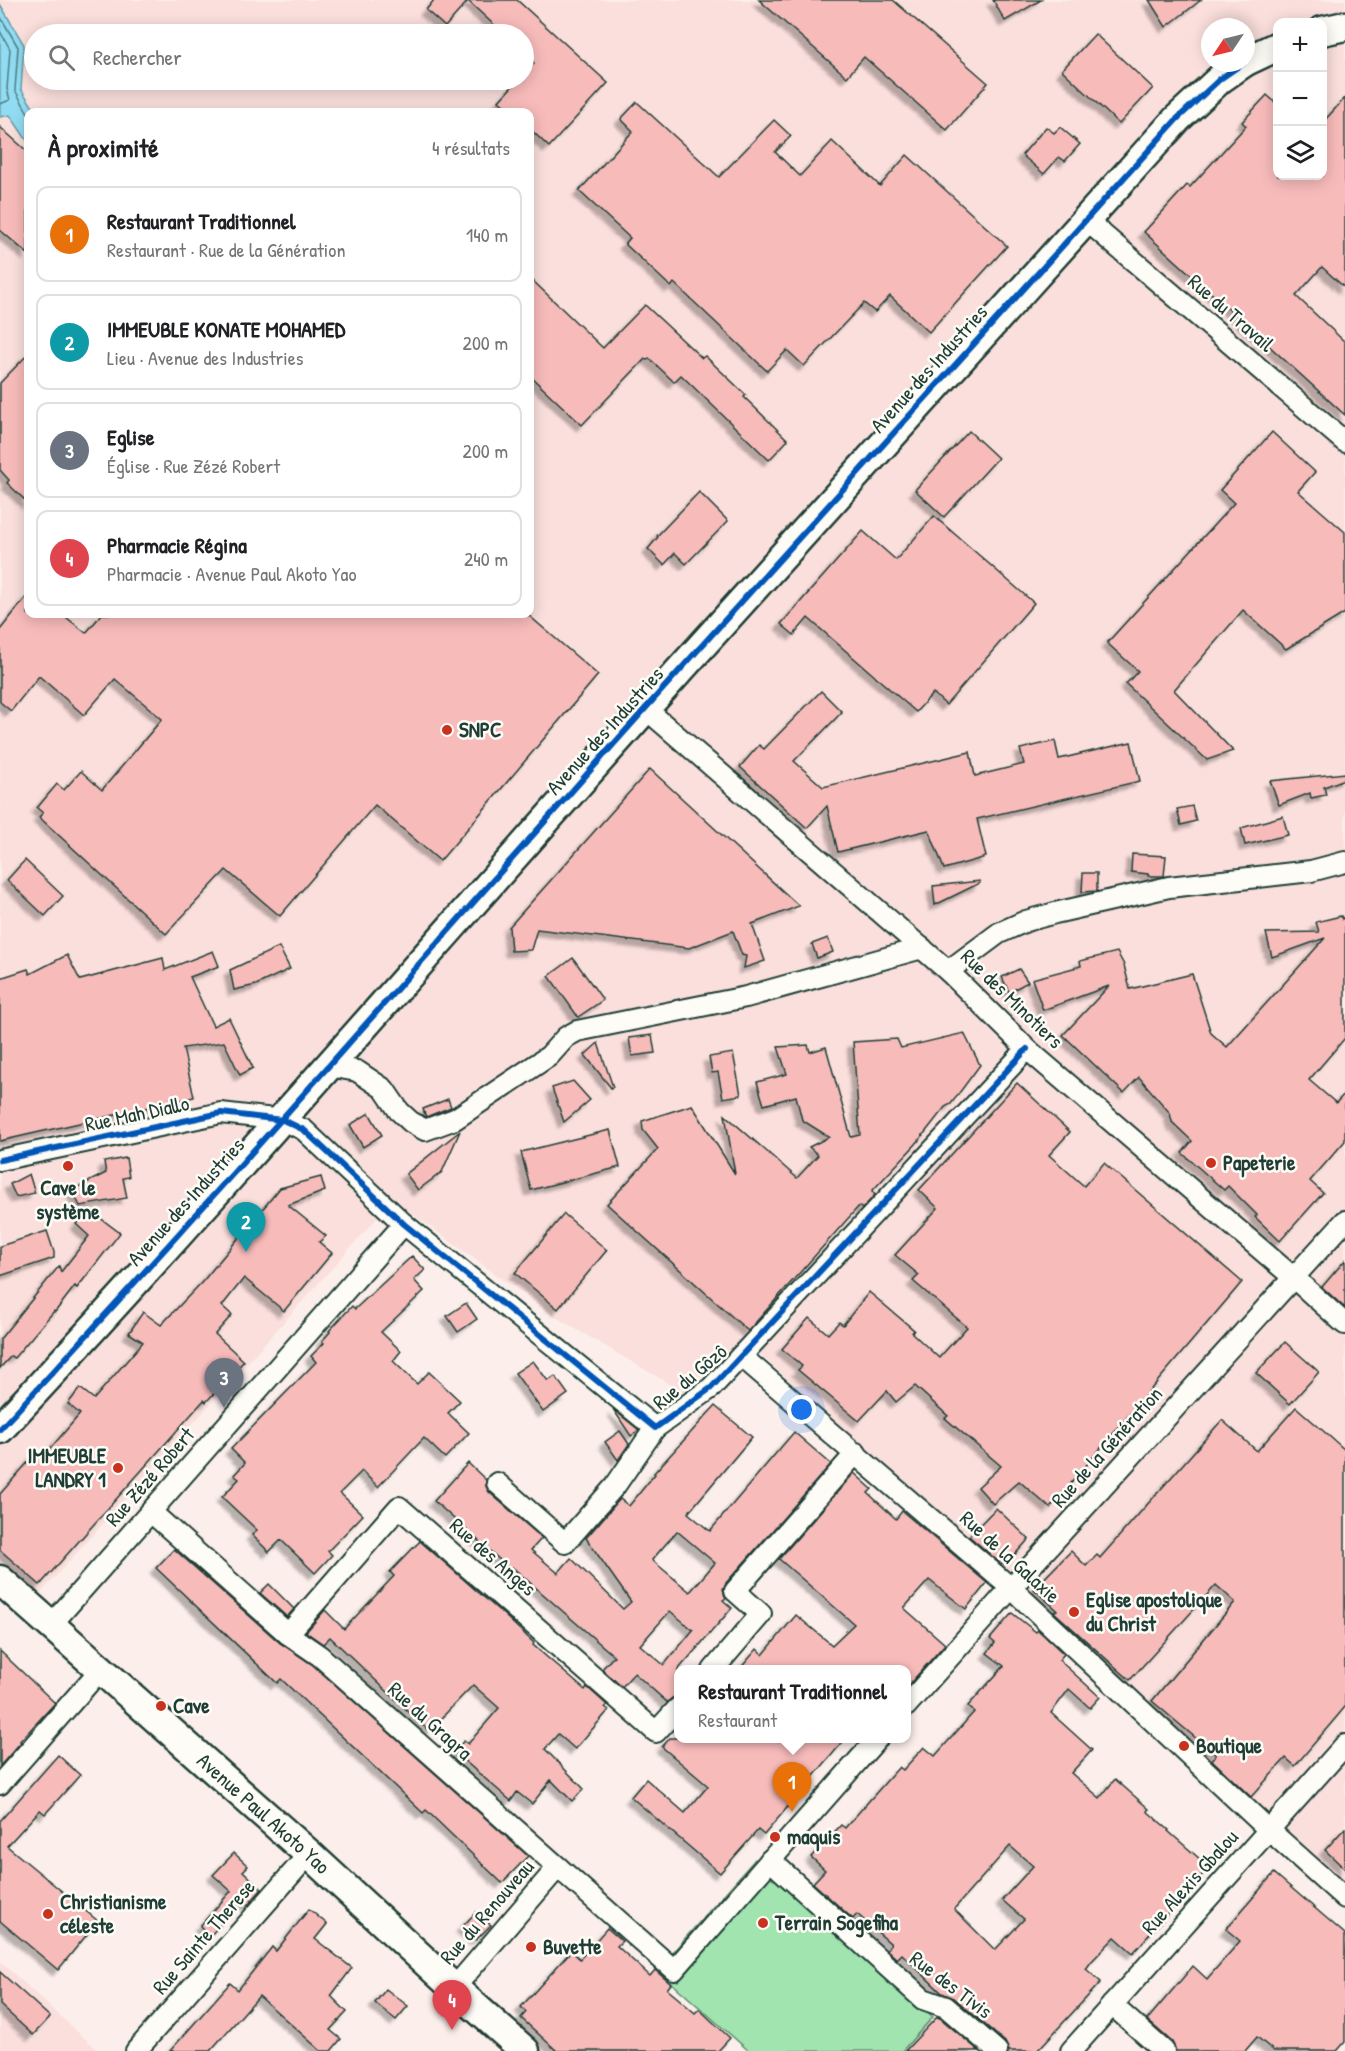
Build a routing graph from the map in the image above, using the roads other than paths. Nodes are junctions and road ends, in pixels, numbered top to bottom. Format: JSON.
{"nodes":[{"id":1,"x":1345,"y":26,"type":"edge"},
{"id":2,"x":1327,"y":30,"type":"edge"},
{"id":3,"x":1273,"y":48,"type":"edge"},
{"id":4,"x":1255,"y":57,"type":"edge"},
{"id":5,"x":1230,"y":72,"type":"edge"},
{"id":6,"x":1086,"y":220,"type":"junction"},
{"id":7,"x":1345,"y":442,"type":"edge"},
{"id":8,"x":646,"y":709,"type":"junction"},
{"id":9,"x":1345,"y":862,"type":"edge"},
{"id":10,"x":922,"y":948,"type":"junction"},
{"id":11,"x":948,"y":971,"type":"junction"},
{"id":12,"x":1027,"y":1049,"type":"junction"},
{"id":13,"x":329,"y":1066,"type":"junction"},
{"id":14,"x":282,"y":1120,"type":"junction"},
{"id":15,"x":0,"y":1160,"type":"edge"},
{"id":16,"x":1345,"y":1221,"type":"edge"},
{"id":17,"x":404,"y":1224,"type":"junction"},
{"id":18,"x":1294,"y":1278,"type":"junction"},
{"id":19,"x":1345,"y":1324,"type":"edge"},
{"id":20,"x":741,"y":1356,"type":"junction"},
{"id":21,"x":655,"y":1428,"type":"junction"},
{"id":22,"x":0,"y":1429,"type":"edge"},
{"id":23,"x":856,"y":1453,"type":"junction"},
{"id":24,"x":497,"y":1484,"type":"dead end"},
{"id":25,"x":151,"y":1512,"type":"junction"},
{"id":26,"x":0,"y":1580,"type":"edge"},
{"id":27,"x":1011,"y":1588,"type":"junction"},
{"id":28,"x":50,"y":1626,"type":"junction"},
{"id":29,"x":288,"y":1634,"type":"junction"},
{"id":30,"x":717,"y":1665,"type":"edge"},
{"id":31,"x":101,"y":1669,"type":"junction"},
{"id":32,"x":911,"y":1700,"type":"edge"},
{"id":33,"x":674,"y":1712,"type":"edge"},
{"id":34,"x":874,"y":1743,"type":"edge"},
{"id":35,"x":1345,"y":1745,"type":"edge"},
{"id":36,"x":0,"y":1784,"type":"edge"},
{"id":37,"x":1269,"y":1830,"type":"junction"},
{"id":38,"x":309,"y":1854,"type":"junction"},
{"id":39,"x":770,"y":1860,"type":"junction"},
{"id":40,"x":558,"y":1867,"type":"junction"},
{"id":41,"x":1345,"y":1898,"type":"edge"},
{"id":42,"x":454,"y":1988,"type":"junction"},
{"id":43,"x":1112,"y":2005,"type":"junction"},
{"id":44,"x":146,"y":2048,"type":"edge"},
{"id":45,"x":525,"y":2051,"type":"edge"},
{"id":46,"x":997,"y":2051,"type":"edge"},
{"id":47,"x":1071,"y":2051,"type":"edge"},
{"id":48,"x":1164,"y":2051,"type":"edge"}],
"edges":[{"from":1,"to":2,"type":"street"},
{"from":3,"to":4,"type":"street","name":"Avenue des Industries"},
{"from":5,"to":6,"type":"street","name":"Avenue des Industries"},
{"from":6,"to":7,"type":"street","name":"Rue du Travail"},
{"from":6,"to":8,"type":"street","name":"Avenue des Industries"},
{"from":8,"to":10,"type":"street","name":"Rue des Minotiers"},
{"from":8,"to":13,"type":"street","name":"Avenue des Industries"},
{"from":9,"to":11,"type":"street"},
{"from":10,"to":11,"type":"street","name":"Rue des Minotiers"},
{"from":10,"to":13,"type":"street"},
{"from":11,"to":12,"type":"street","name":"Rue des Minotiers"},
{"from":12,"to":18,"type":"street","name":"Rue des Minotiers"},
{"from":12,"to":20,"type":"street","name":"Rue du Gôzô"},
{"from":13,"to":14,"type":"street","name":"Avenue des Industries"},
{"from":14,"to":15,"type":"street","name":"Rue Mah Diallo"},
{"from":14,"to":17,"type":"street","name":"Rue du Gôzô"},
{"from":14,"to":22,"type":"street","name":"Avenue des Industries"},
{"from":16,"to":18,"type":"street","name":"Rue de la Génération"},
{"from":17,"to":21,"type":"street","name":"Rue du Gôzô"},
{"from":17,"to":25,"type":"street","name":"Rue Zézé Robert"},
{"from":18,"to":19,"type":"street","name":"Rue des Minotiers"},
{"from":18,"to":27,"type":"street","name":"Rue de la Génération"},
{"from":20,"to":21,"type":"street","name":"Rue du Gôzô"},
{"from":20,"to":23,"type":"street","name":"Rue de la Galaxie"},
{"from":21,"to":24,"type":"street"},
{"from":23,"to":27,"type":"street","name":"Rue de la Galaxie"},
{"from":23,"to":30,"type":"street"},
{"from":25,"to":28,"type":"street","name":"Rue Zézé Robert"},
{"from":25,"to":29,"type":"street","name":"Rue du Gragra"},
{"from":26,"to":28,"type":"street","name":"Avenue Paul Akoto Yao"},
{"from":27,"to":32,"type":"street","name":"Rue de la Génération"},
{"from":27,"to":37,"type":"street","name":"Rue de la Galaxie"},
{"from":28,"to":31,"type":"street","name":"Avenue Paul Akoto Yao"},
{"from":29,"to":33,"type":"street","name":"Rue des Anges"},
{"from":29,"to":40,"type":"street","name":"Rue du Gragra"},
{"from":31,"to":36,"type":"street"},
{"from":31,"to":38,"type":"street","name":"Avenue Paul Akoto Yao"},
{"from":34,"to":39,"type":"street"},
{"from":35,"to":37,"type":"street","name":"Rue Alexis Gbalou"},
{"from":37,"to":41,"type":"street","name":"Rue de la Galaxie"},
{"from":37,"to":43,"type":"street","name":"Rue Alexis Gbalou"},
{"from":38,"to":42,"type":"street","name":"Avenue Paul Akoto Yao"},
{"from":38,"to":44,"type":"street","name":"Rue Sainte Therese"},
{"from":39,"to":40,"type":"street","name":"Rue du Gragra"},
{"from":39,"to":46,"type":"street","name":"Rue des Tivis"},
{"from":40,"to":42,"type":"street","name":"Rue du Renouveau"},
{"from":42,"to":45,"type":"street","name":"Avenue Paul Akoto Yao"},
{"from":43,"to":47,"type":"street","name":"Rue Alexis Gbalou"},
{"from":43,"to":48,"type":"street"}]}
